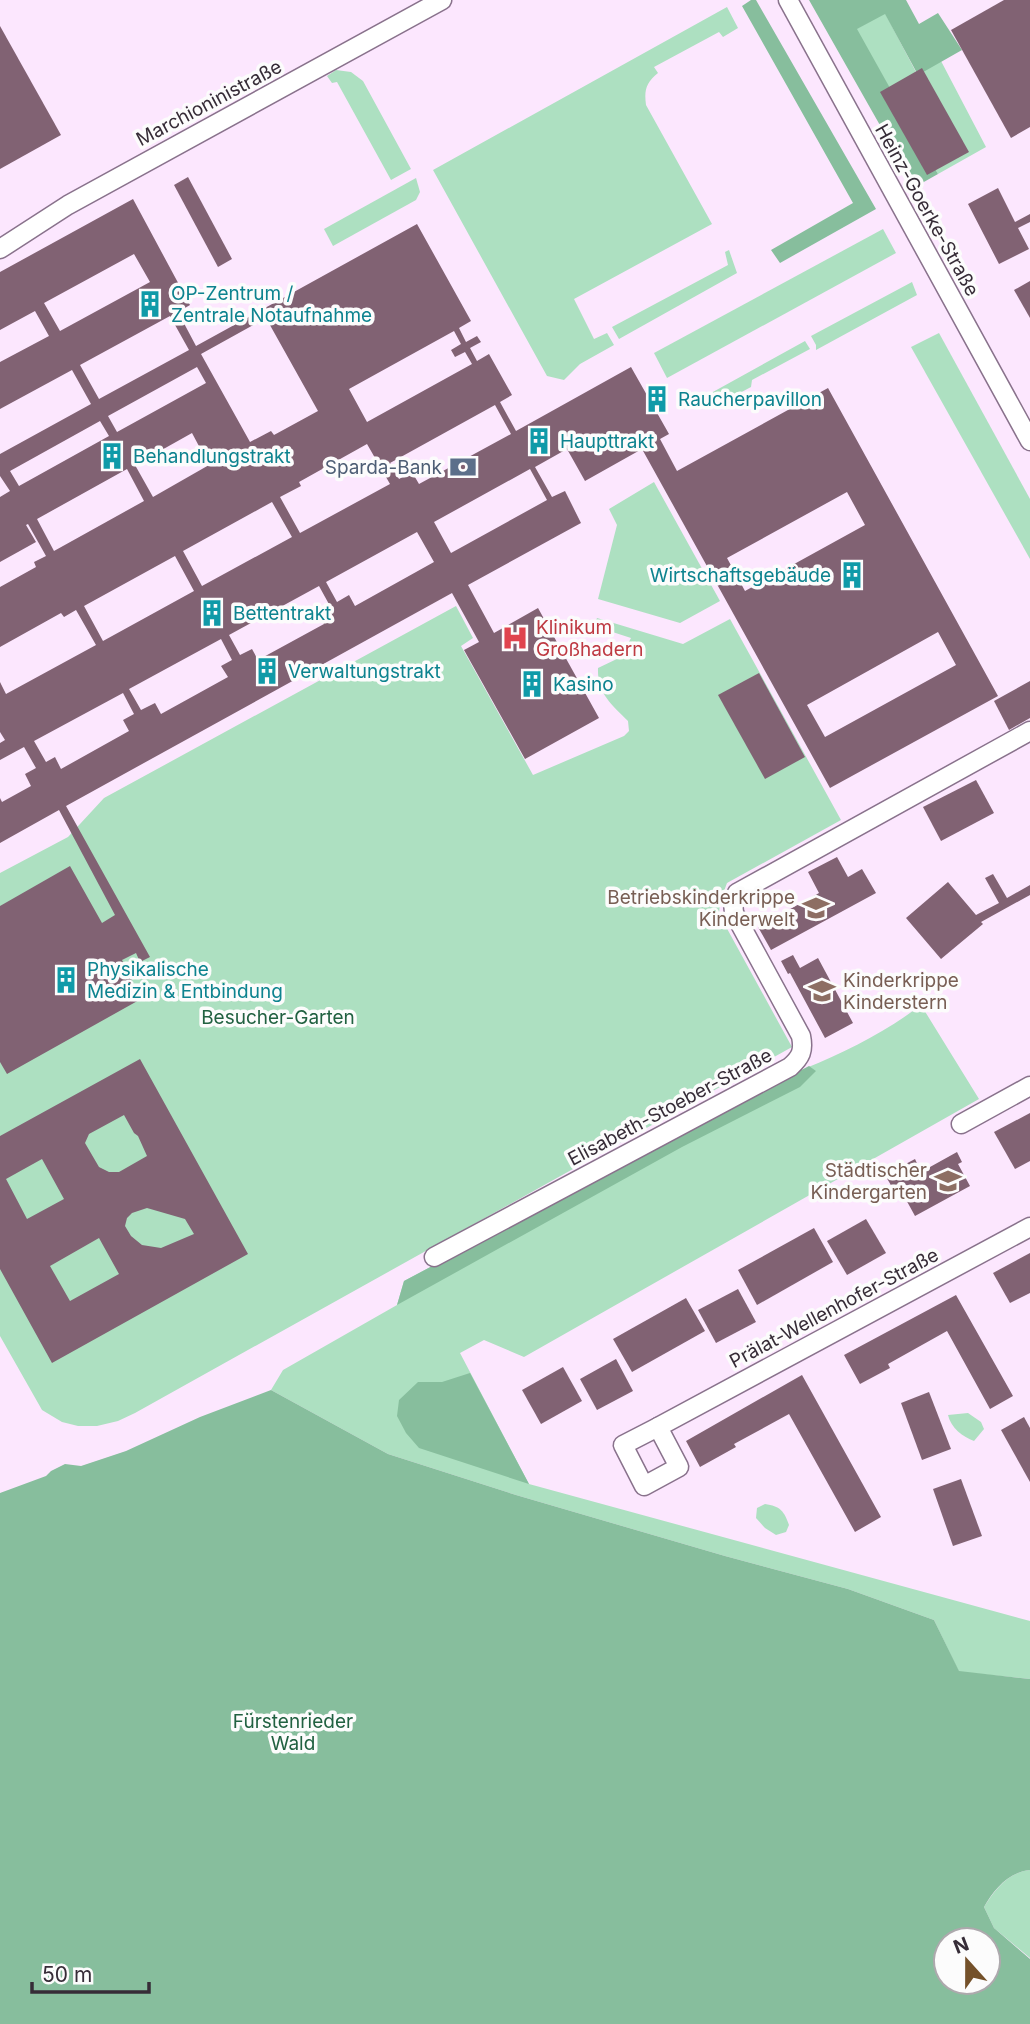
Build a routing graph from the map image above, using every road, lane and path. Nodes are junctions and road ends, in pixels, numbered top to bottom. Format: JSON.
{"nodes":[{"id":1,"x":442,"y":0,"type":"edge"},
{"id":2,"x":788,"y":0,"type":"edge"},
{"id":3,"x":0,"y":249,"type":"edge"},
{"id":4,"x":1030,"y":441,"type":"edge"},
{"id":5,"x":1030,"y":731,"type":"edge"},
{"id":6,"x":1030,"y":1086,"type":"edge"},
{"id":7,"x":961,"y":1124,"type":"dead end"},
{"id":8,"x":1030,"y":1227,"type":"edge"},
{"id":9,"x":434,"y":1257,"type":"dead end"},
{"id":10,"x":658,"y":1427,"type":"dead end"}],
"edges":[{"from":1,"to":3,"type":"street","name":"Marchioninistraße"},
{"from":2,"to":4,"type":"street","name":"Heinz-Goerke-Straße"},
{"from":5,"to":9,"type":"street","name":"Elisabeth-Stoeber-Straße"},
{"from":6,"to":7,"type":"street"},
{"from":8,"to":10,"type":"street","name":"Prälat-Wellenhofer-Straße"}]}
